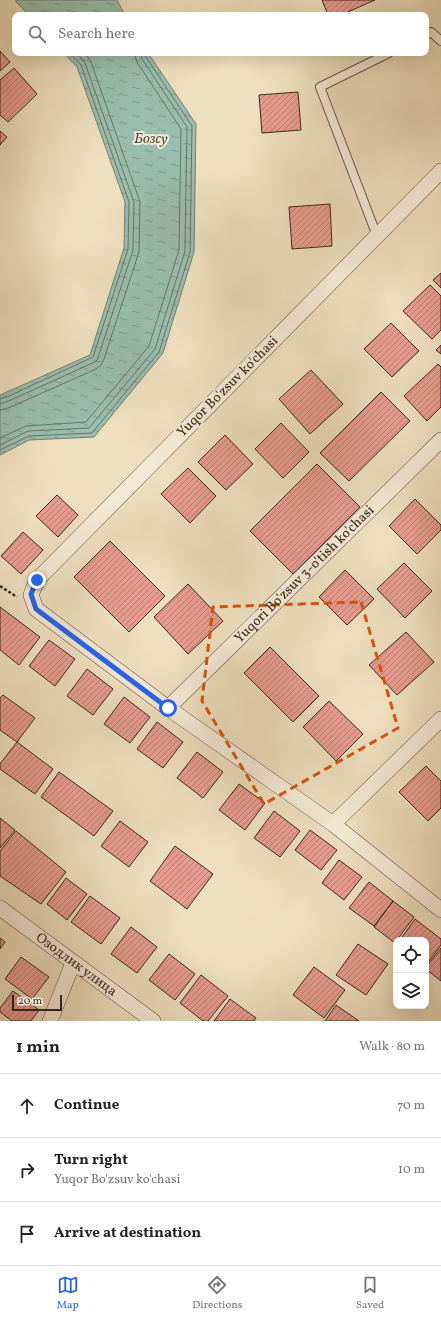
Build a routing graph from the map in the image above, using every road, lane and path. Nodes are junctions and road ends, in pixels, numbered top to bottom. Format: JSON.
{"nodes":[{"id":1,"x":429,"y":33,"type":"edge"},
{"id":2,"x":441,"y":41,"type":"edge"},
{"id":3,"x":383,"y":56,"type":"edge"},
{"id":4,"x":441,"y":171,"type":"edge"},
{"id":5,"x":376,"y":236,"type":"junction"},
{"id":6,"x":441,"y":440,"type":"edge"},
{"id":7,"x":168,"y":708,"type":"junction"},
{"id":8,"x":441,"y":719,"type":"edge"},
{"id":9,"x":333,"y":824,"type":"junction"},
{"id":10,"x":0,"y":908,"type":"edge"},
{"id":11,"x":441,"y":910,"type":"edge"},
{"id":12,"x":73,"y":963,"type":"junction"},
{"id":13,"x":50,"y":1021,"type":"edge"},
{"id":14,"x":153,"y":1021,"type":"edge"}],
"edges":[{"from":1,"to":2,"type":"lane"},
{"from":3,"to":5,"type":"lane"},
{"from":4,"to":5,"type":"street","name":"Yuqor Bo'zsuv ko'chasi"},
{"from":5,"to":7,"type":"street","name":"Yuqor Bo'zsuv ko'chasi"},
{"from":6,"to":7,"type":"street","name":"Yuqori Bo'zsuv 3-o'tish ko'chasi"},
{"from":7,"to":9,"type":"street"},
{"from":8,"to":9,"type":"street"},
{"from":9,"to":11,"type":"street"},
{"from":10,"to":12,"type":"street","name":"Озодлик улица"},
{"from":12,"to":13,"type":"street"},
{"from":12,"to":14,"type":"street","name":"Озодлик улица"}]}
